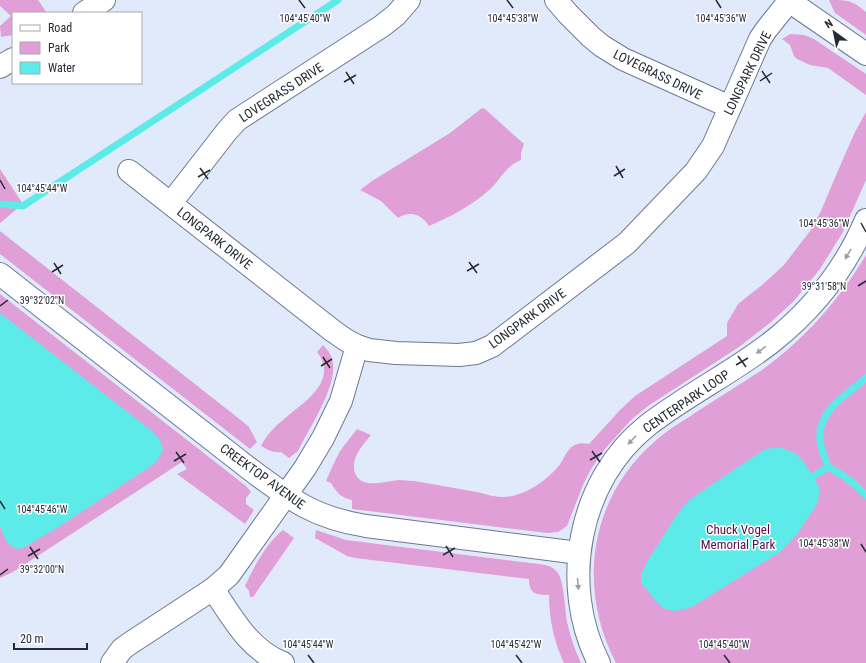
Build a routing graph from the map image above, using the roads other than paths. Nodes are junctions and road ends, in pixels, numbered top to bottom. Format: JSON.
{"nodes":[{"id":1,"x":104,"y":0,"type":"edge"},
{"id":2,"x":409,"y":0,"type":"edge"},
{"id":3,"x":556,"y":0,"type":"edge"},
{"id":4,"x":790,"y":1,"type":"edge"},
{"id":5,"x":86,"y":12,"type":"edge"},
{"id":6,"x":866,"y":54,"type":"edge"},
{"id":7,"x":730,"y":107,"type":"junction"},
{"id":8,"x":129,"y":171,"type":"dead end"},
{"id":9,"x":171,"y":203,"type":"junction"},
{"id":10,"x":866,"y":220,"type":"edge"},
{"id":11,"x":0,"y":274,"type":"edge"},
{"id":12,"x":357,"y":346,"type":"junction"},
{"id":13,"x":285,"y":495,"type":"junction"},
{"id":14,"x":579,"y":553,"type":"junction"},
{"id":15,"x":213,"y":589,"type":"junction"},
{"id":16,"x":112,"y":663,"type":"edge"},
{"id":17,"x":283,"y":663,"type":"edge"},
{"id":18,"x":599,"y":663,"type":"edge"}],
"edges":[{"from":1,"to":5,"type":"street"},
{"from":2,"to":9,"type":"street","name":"LOVEGRASS DRIVE"},
{"from":3,"to":7,"type":"street","name":"LOVEGRASS DRIVE"},
{"from":4,"to":6,"type":"street"},
{"from":4,"to":7,"type":"street","name":"LONGPARK DRIVE"},
{"from":7,"to":12,"type":"street","name":"LONGPARK DRIVE"},
{"from":8,"to":9,"type":"street","name":"LONGPARK DRIVE"},
{"from":9,"to":12,"type":"street","name":"LONGPARK DRIVE"},
{"from":10,"to":14,"type":"street","name":"CENTERPARK LOOP","one_way":true},
{"from":11,"to":13,"type":"street","name":"CREEKTOP AVENUE"},
{"from":12,"to":13,"type":"street"},
{"from":13,"to":14,"type":"street","name":"CREEKTOP AVENUE"},
{"from":13,"to":15,"type":"street"},
{"from":14,"to":18,"type":"street","name":"CENTERPARK LOOP","one_way":true},
{"from":15,"to":16,"type":"street"},
{"from":15,"to":17,"type":"street"}]}
